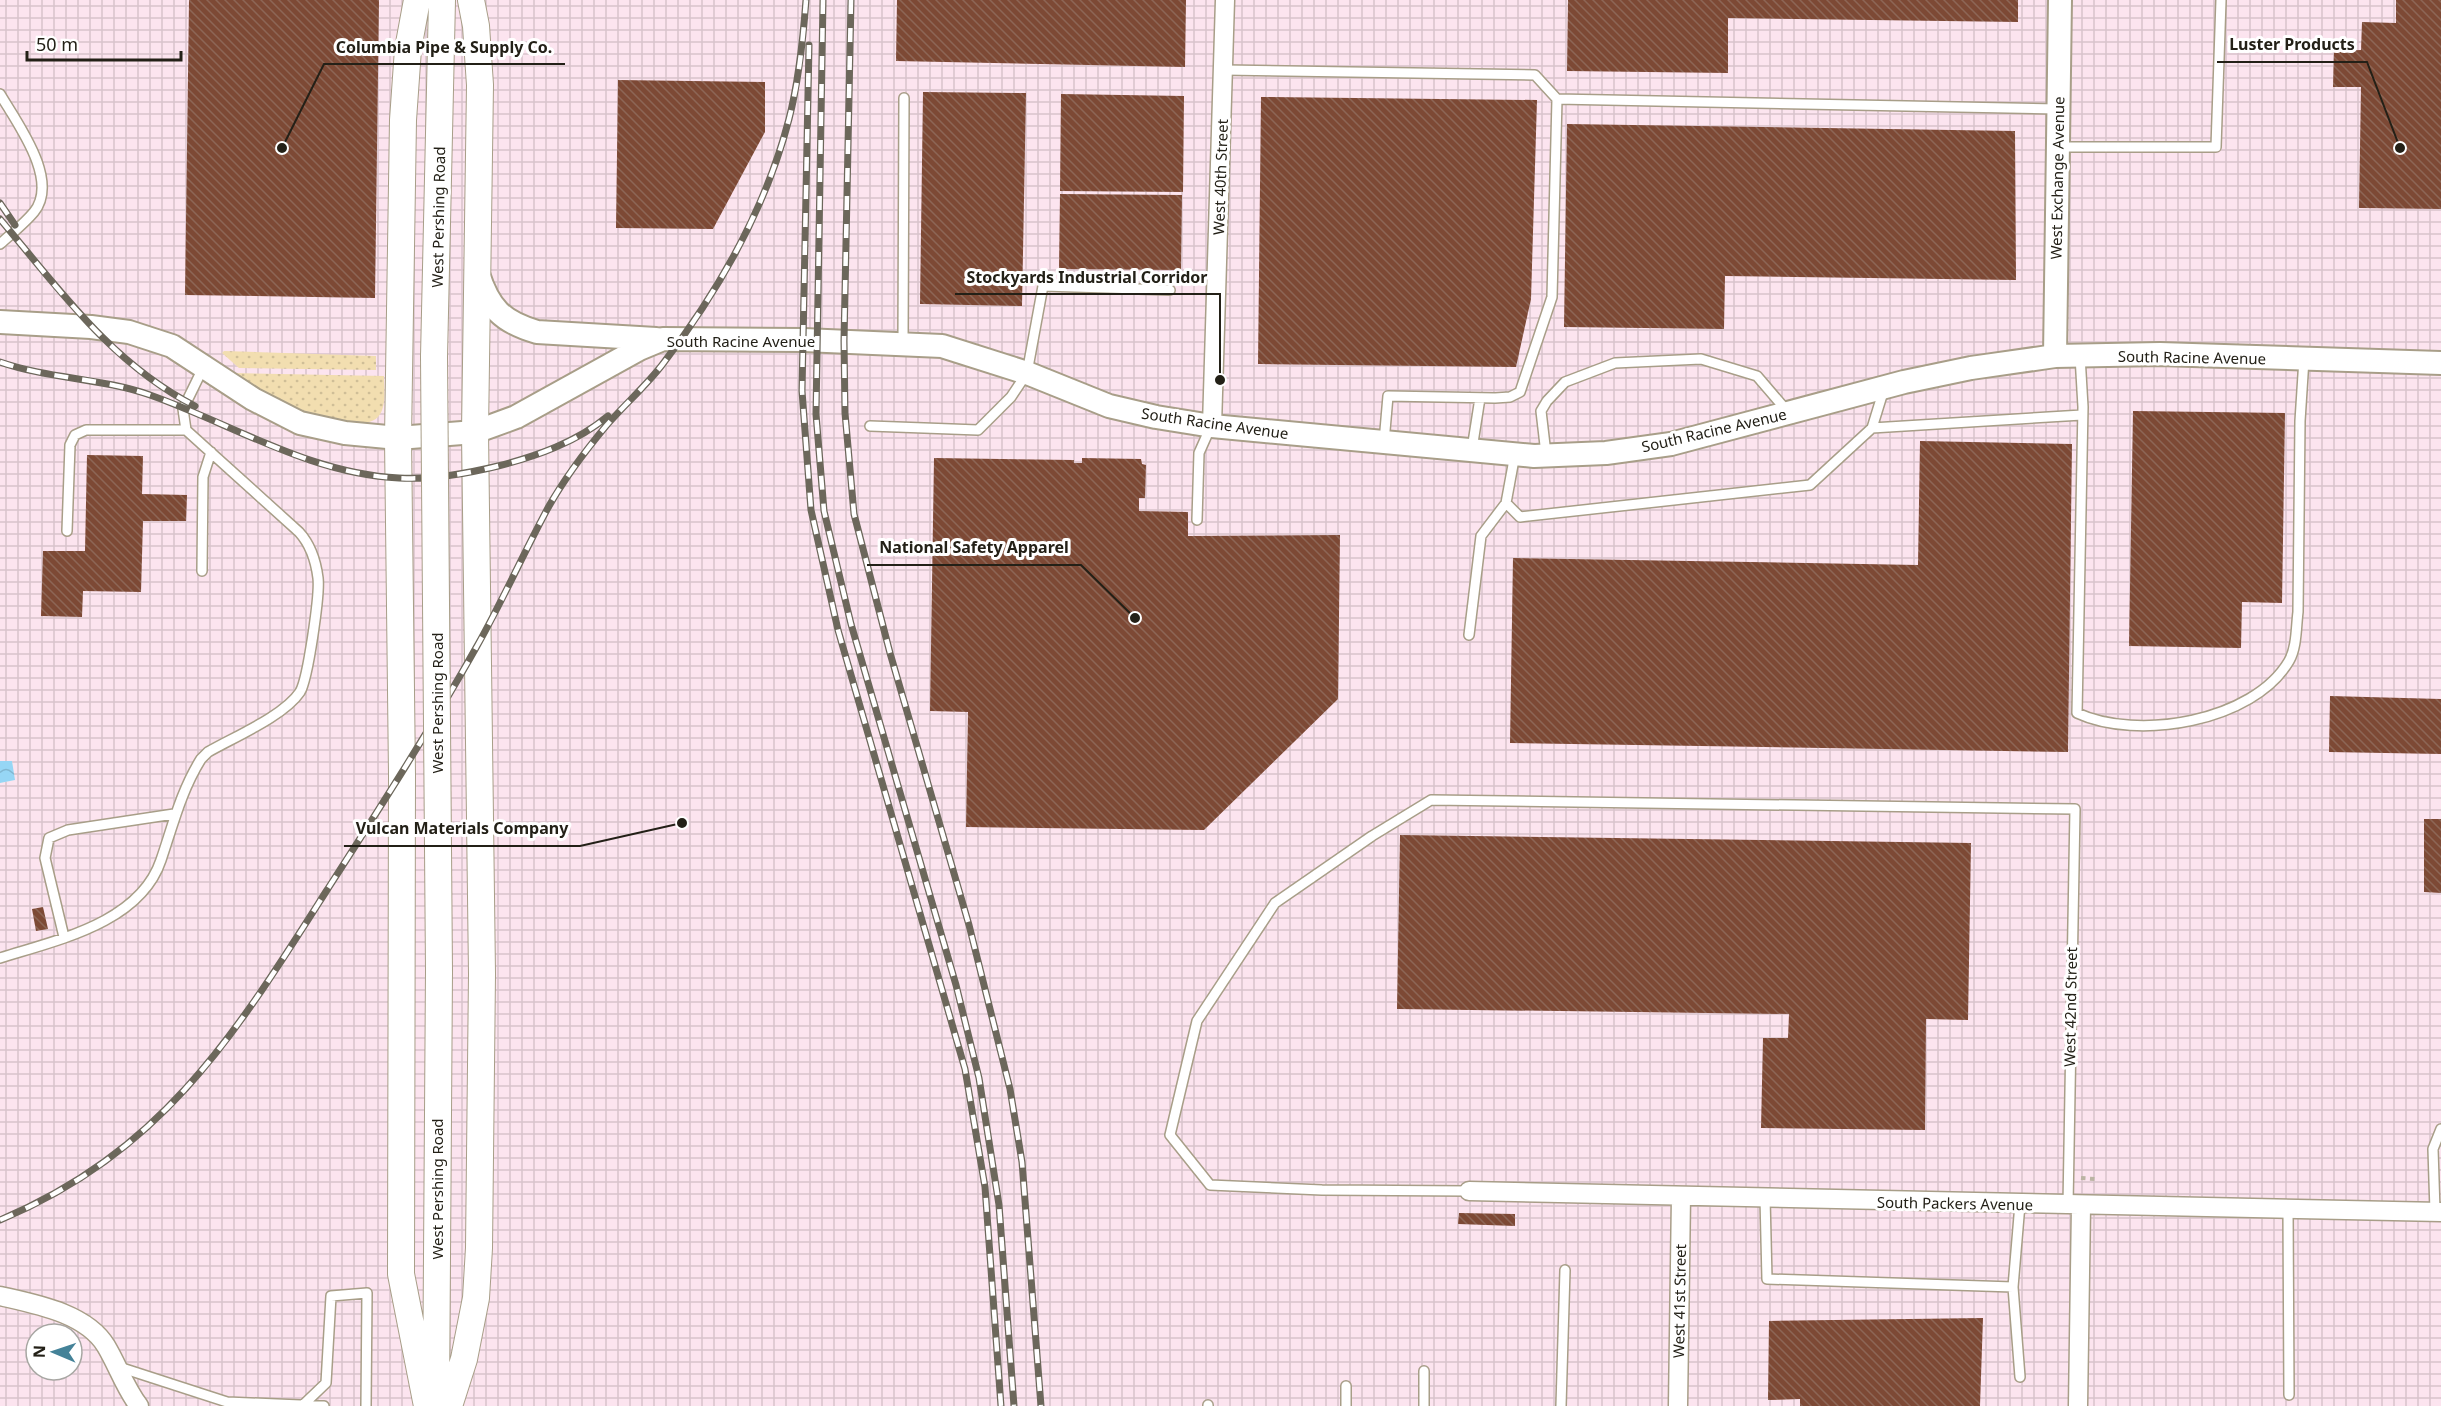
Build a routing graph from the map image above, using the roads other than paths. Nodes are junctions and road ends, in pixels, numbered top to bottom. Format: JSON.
{"nodes":[{"id":1,"x":417,"y":0,"type":"edge"},
{"id":2,"x":442,"y":0,"type":"edge"},
{"id":3,"x":471,"y":0,"type":"edge"},
{"id":4,"x":1225,"y":0,"type":"edge"},
{"id":5,"x":2060,"y":0,"type":"edge"},
{"id":6,"x":2221,"y":0,"type":"edge"},
{"id":7,"x":1224,"y":70,"type":"junction"},
{"id":8,"x":0,"y":94,"type":"edge"},
{"id":9,"x":904,"y":98,"type":"dead end"},
{"id":10,"x":1557,"y":99,"type":"junction"},
{"id":11,"x":2058,"y":109,"type":"junction"},
{"id":12,"x":2057,"y":147,"type":"junction"},
{"id":13,"x":0,"y":244,"type":"edge"},
{"id":14,"x":477,"y":270,"type":"junction"},
{"id":15,"x":1170,"y":290,"type":"dead end"},
{"id":16,"x":0,"y":322,"type":"edge"},
{"id":17,"x":663,"y":339,"type":"junction"},
{"id":18,"x":903,"y":343,"type":"junction"},
{"id":19,"x":2055,"y":356,"type":"junction"},
{"id":20,"x":2080,"y":356,"type":"junction"},
{"id":21,"x":2304,"y":359,"type":"junction"},
{"id":22,"x":2441,"y":363,"type":"edge"},
{"id":23,"x":204,"y":366,"type":"junction"},
{"id":24,"x":1027,"y":373,"type":"junction"},
{"id":25,"x":1885,"y":387,"type":"junction"},
{"id":26,"x":1480,"y":398,"type":"junction"},
{"id":27,"x":1789,"y":412,"type":"junction"},
{"id":28,"x":2082,"y":415,"type":"junction"},
{"id":29,"x":870,"y":426,"type":"dead end"},
{"id":30,"x":1212,"y":426,"type":"junction"},
{"id":31,"x":1872,"y":428,"type":"junction"},
{"id":32,"x":186,"y":430,"type":"junction"},
{"id":33,"x":475,"y":432,"type":"junction"},
{"id":34,"x":398,"y":438,"type":"junction"},
{"id":35,"x":1384,"y":442,"type":"junction"},
{"id":36,"x":1472,"y":450,"type":"junction"},
{"id":37,"x":211,"y":452,"type":"junction"},
{"id":38,"x":1515,"y":454,"type":"junction"},
{"id":39,"x":1546,"y":455,"type":"junction"},
{"id":40,"x":1506,"y":503,"type":"junction"},
{"id":41,"x":1197,"y":520,"type":"dead end"},
{"id":42,"x":67,"y":531,"type":"dead end"},
{"id":43,"x":202,"y":571,"type":"dead end"},
{"id":44,"x":1469,"y":635,"type":"dead end"},
{"id":45,"x":174,"y":814,"type":"junction"},
{"id":46,"x":64,"y":937,"type":"junction"},
{"id":47,"x":0,"y":958,"type":"edge"},
{"id":48,"x":2441,"y":1129,"type":"edge"},
{"id":49,"x":1469,"y":1191,"type":"joint"},
{"id":50,"x":1681,"y":1196,"type":"junction"},
{"id":51,"x":1765,"y":1198,"type":"junction"},
{"id":52,"x":2020,"y":1204,"type":"junction"},
{"id":53,"x":2074,"y":1205,"type":"junction"},
{"id":54,"x":2288,"y":1209,"type":"junction"},
{"id":55,"x":2438,"y":1212,"type":"edge"},
{"id":56,"x":1565,"y":1270,"type":"dead end"},
{"id":57,"x":2013,"y":1287,"type":"junction"},
{"id":58,"x":0,"y":1296,"type":"edge"},
{"id":59,"x":118,"y":1367,"type":"junction"},
{"id":60,"x":1424,"y":1371,"type":"dead end"},
{"id":61,"x":2020,"y":1377,"type":"dead end"},
{"id":62,"x":1346,"y":1386,"type":"dead end"},
{"id":63,"x":2289,"y":1395,"type":"dead end"},
{"id":64,"x":303,"y":1405,"type":"edge"},
{"id":65,"x":139,"y":1406,"type":"edge"},
{"id":66,"x":324,"y":1406,"type":"edge"},
{"id":67,"x":366,"y":1406,"type":"edge"},
{"id":68,"x":427,"y":1406,"type":"edge"},
{"id":69,"x":436,"y":1406,"type":"edge"},
{"id":70,"x":448,"y":1406,"type":"edge"},
{"id":71,"x":1346,"y":1406,"type":"edge"},
{"id":72,"x":1424,"y":1406,"type":"edge"},
{"id":73,"x":1561,"y":1406,"type":"edge"},
{"id":74,"x":1678,"y":1406,"type":"edge"},
{"id":75,"x":2078,"y":1406,"type":"edge"}],
"edges":[{"from":1,"to":34,"type":"main road"},
{"from":2,"to":69,"type":"main road","name":"West Pershing Road","bridge":true},
{"from":3,"to":14,"type":"main road"},
{"from":4,"to":7,"type":"street","name":"West 40th Street"},
{"from":5,"to":11,"type":"street","name":"West Exchange Avenue"},
{"from":6,"to":12,"type":"lane"},
{"from":7,"to":10,"type":"lane"},
{"from":7,"to":30,"type":"street","name":"West 40th Street"},
{"from":8,"to":13,"type":"lane"},
{"from":9,"to":18,"type":"lane"},
{"from":10,"to":11,"type":"lane"},
{"from":10,"to":26,"type":"lane"},
{"from":11,"to":12,"type":"street","name":"West Exchange Avenue"},
{"from":12,"to":19,"type":"street","name":"West Exchange Avenue"},
{"from":14,"to":17,"type":"street"},
{"from":14,"to":33,"type":"main road"},
{"from":15,"to":24,"type":"lane"},
{"from":16,"to":23,"type":"street","name":"South Racine Avenue"},
{"from":17,"to":18,"type":"street","name":"South Racine Avenue"},
{"from":17,"to":33,"type":"street","name":"South Racine Avenue"},
{"from":18,"to":24,"type":"street","name":"South Racine Avenue"},
{"from":19,"to":20,"type":"street","name":"South Racine Avenue"},
{"from":19,"to":25,"type":"street","name":"South Racine Avenue"},
{"from":20,"to":21,"type":"street","name":"South Racine Avenue"},
{"from":20,"to":28,"type":"lane"},
{"from":21,"to":22,"type":"street","name":"South Racine Avenue"},
{"from":21,"to":28,"type":"lane"},
{"from":23,"to":32,"type":"lane"},
{"from":23,"to":34,"type":"street","name":"South Racine Avenue"},
{"from":24,"to":29,"type":"lane"},
{"from":24,"to":30,"type":"street","name":"South Racine Avenue"},
{"from":25,"to":27,"type":"street","name":"South Racine Avenue"},
{"from":25,"to":31,"type":"lane"},
{"from":26,"to":35,"type":"lane"},
{"from":26,"to":36,"type":"lane"},
{"from":27,"to":39,"type":"street","name":"South Racine Avenue"},
{"from":27,"to":39,"type":"lane"},
{"from":28,"to":31,"type":"lane"},
{"from":30,"to":35,"type":"street","name":"South Racine Avenue"},
{"from":30,"to":41,"type":"lane"},
{"from":31,"to":40,"type":"lane"},
{"from":32,"to":37,"type":"lane"},
{"from":32,"to":42,"type":"lane"},
{"from":33,"to":34,"type":"street","name":"South Racine Avenue"},
{"from":33,"to":70,"type":"main road"},
{"from":34,"to":68,"type":"main road"},
{"from":35,"to":36,"type":"street","name":"South Racine Avenue"},
{"from":36,"to":38,"type":"street","name":"South Racine Avenue"},
{"from":37,"to":43,"type":"lane"},
{"from":37,"to":45,"type":"lane"},
{"from":38,"to":39,"type":"street","name":"South Racine Avenue"},
{"from":38,"to":40,"type":"lane"},
{"from":40,"to":44,"type":"lane"},
{"from":45,"to":46,"type":"lane"},
{"from":45,"to":46,"type":"lane"},
{"from":46,"to":47,"type":"lane"},
{"from":48,"to":55,"type":"lane"},
{"from":49,"to":50,"type":"street","name":"South Packers Avenue"},
{"from":49,"to":53,"type":"lane","name":"West 42nd Street"},
{"from":50,"to":51,"type":"street","name":"South Packers Avenue"},
{"from":50,"to":74,"type":"street","name":"West 41st Street"},
{"from":51,"to":52,"type":"street","name":"South Packers Avenue"},
{"from":51,"to":57,"type":"lane"},
{"from":52,"to":53,"type":"street","name":"South Packers Avenue"},
{"from":52,"to":57,"type":"lane"},
{"from":53,"to":54,"type":"street","name":"South Packers Avenue"},
{"from":53,"to":75,"type":"street","name":"West 42nd Street"},
{"from":54,"to":55,"type":"street","name":"South Packers Avenue"},
{"from":54,"to":63,"type":"lane"},
{"from":56,"to":73,"type":"lane"},
{"from":57,"to":61,"type":"lane"},
{"from":58,"to":59,"type":"street"},
{"from":59,"to":64,"type":"lane"},
{"from":59,"to":65,"type":"street"},
{"from":60,"to":72,"type":"lane"},
{"from":62,"to":71,"type":"lane"},
{"from":64,"to":66,"type":"lane"},
{"from":64,"to":67,"type":"lane"}]}
